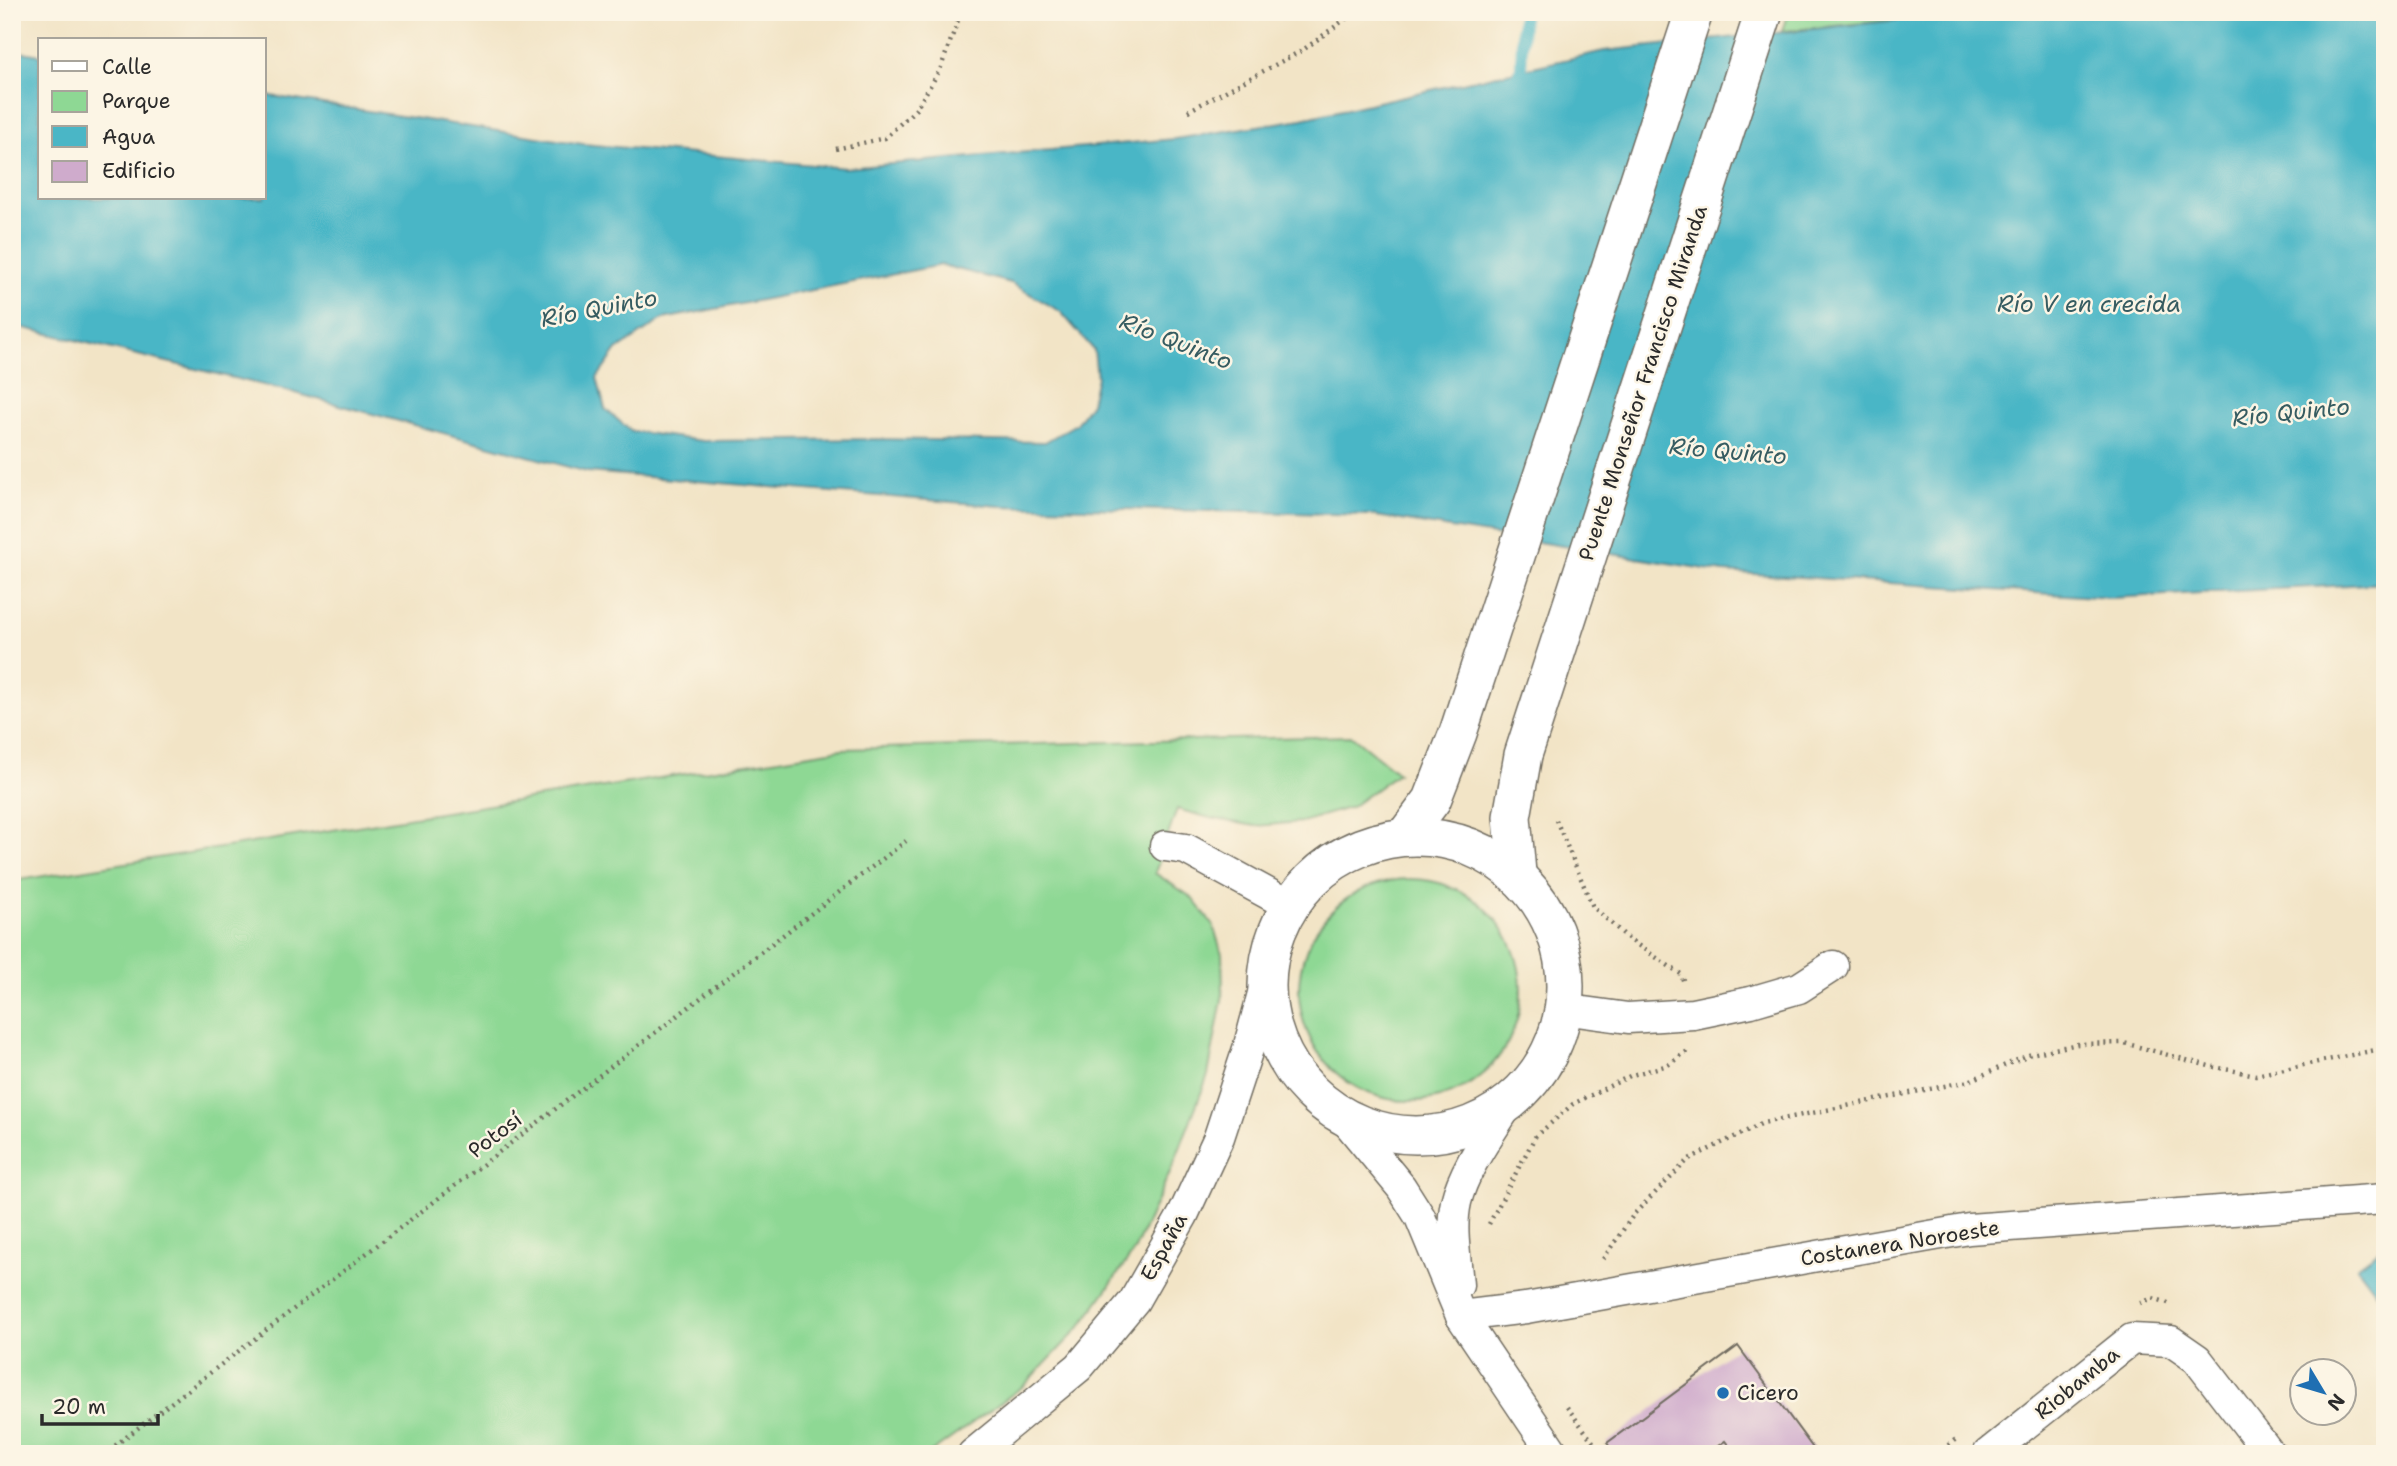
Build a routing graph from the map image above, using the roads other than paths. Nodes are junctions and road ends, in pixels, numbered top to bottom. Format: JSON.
{"nodes":[{"id":1,"x":1694,"y":12,"type":"edge"},
{"id":2,"x":1764,"y":12,"type":"edge"},
{"id":3,"x":1405,"y":836,"type":"junction"},
{"id":4,"x":1165,"y":846,"type":"dead end"},
{"id":5,"x":1517,"y":873,"type":"junction"},
{"id":6,"x":1289,"y":905,"type":"junction"},
{"id":7,"x":1833,"y":966,"type":"dead end"},
{"id":8,"x":1266,"y":982,"type":"junction"},
{"id":9,"x":1562,"y":1009,"type":"junction"},
{"id":10,"x":1510,"y":1101,"type":"junction"},
{"id":11,"x":1344,"y":1118,"type":"junction"},
{"id":12,"x":2385,"y":1199,"type":"edge"},
{"id":13,"x":1461,"y":1316,"type":"junction"},
{"id":14,"x":973,"y":1454,"type":"edge"},
{"id":15,"x":1554,"y":1454,"type":"edge"},
{"id":16,"x":1989,"y":1454,"type":"edge"},
{"id":17,"x":2270,"y":1454,"type":"edge"}],
"edges":[{"from":1,"to":3,"type":"street"},
{"from":2,"to":5,"type":"street","name":"Puente Monseñor Francisco Miranda"},
{"from":3,"to":5,"type":"street"},
{"from":3,"to":6,"type":"street"},
{"from":4,"to":6,"type":"street"},
{"from":5,"to":9,"type":"street"},
{"from":6,"to":8,"type":"street"},
{"from":7,"to":9,"type":"street"},
{"from":8,"to":11,"type":"street"},
{"from":8,"to":14,"type":"street","name":"España"},
{"from":9,"to":10,"type":"street"},
{"from":10,"to":11,"type":"street"},
{"from":10,"to":13,"type":"street"},
{"from":11,"to":13,"type":"street"},
{"from":12,"to":13,"type":"street","name":"Costanera Noroeste"},
{"from":13,"to":15,"type":"street"},
{"from":16,"to":17,"type":"street","name":"Riobamba"}]}
